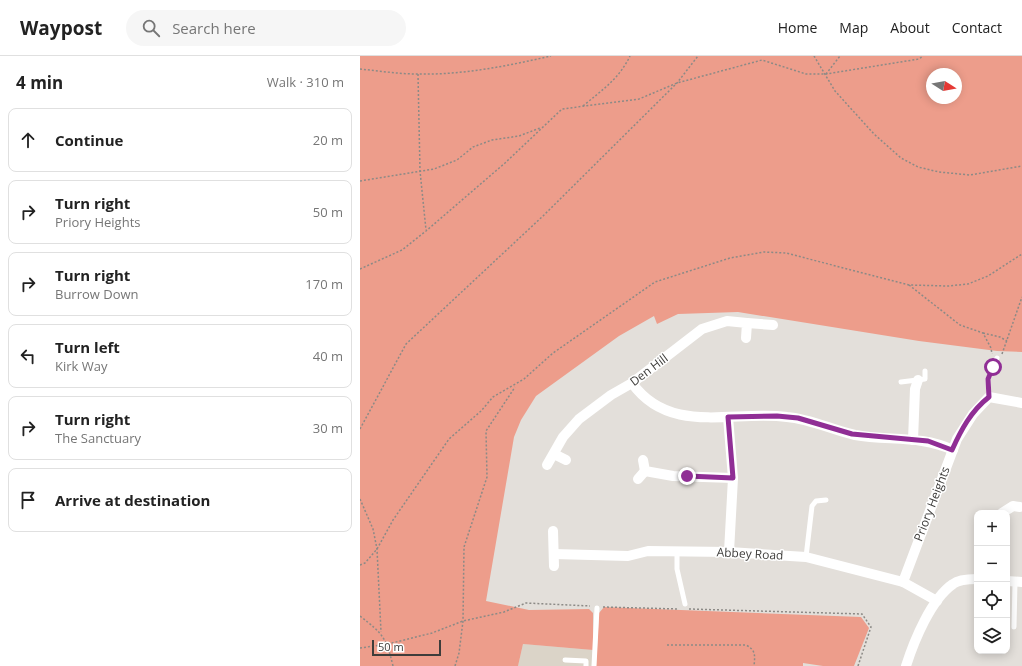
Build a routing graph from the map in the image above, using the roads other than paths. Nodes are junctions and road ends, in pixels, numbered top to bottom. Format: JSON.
{"nodes":[{"id":1,"x":747,"y":323,"type":"junction"},
{"id":2,"x":773,"y":325,"type":"dead end"},
{"id":3,"x":746,"y":338,"type":"dead end"},
{"id":4,"x":997,"y":358,"type":"road end"},
{"id":5,"x":925,"y":370,"type":"dead end"},
{"id":6,"x":918,"y":380,"type":"junction"},
{"id":7,"x":900,"y":382,"type":"dead end"},
{"id":8,"x":632,"y":383,"type":"junction"},
{"id":9,"x":989,"y":397,"type":"junction"},
{"id":10,"x":1022,"y":403,"type":"edge"},
{"id":11,"x":728,"y":417,"type":"junction"},
{"id":12,"x":913,"y":440,"type":"junction"},
{"id":13,"x":952,"y":450,"type":"junction"},
{"id":14,"x":554,"y":454,"type":"junction"},
{"id":15,"x":566,"y":460,"type":"dead end"},
{"id":16,"x":547,"y":465,"type":"dead end"},
{"id":17,"x":733,"y":478,"type":"junction"},
{"id":18,"x":638,"y":479,"type":"dead end"},
{"id":19,"x":826,"y":500,"type":"dead end"},
{"id":20,"x":1020,"y":507,"type":"dead end"},
{"id":21,"x":1007,"y":510,"type":"edge"},
{"id":22,"x":554,"y":531,"type":"dead end"},
{"id":23,"x":677,"y":552,"type":"junction"},
{"id":24,"x":729,"y":552,"type":"junction"},
{"id":25,"x":554,"y":554,"type":"junction"},
{"id":26,"x":806,"y":558,"type":"junction"},
{"id":27,"x":554,"y":566,"type":"dead end"},
{"id":28,"x":974,"y":579,"type":"edge"},
{"id":29,"x":903,"y":582,"type":"junction"},
{"id":30,"x":1015,"y":582,"type":"edge"},
{"id":31,"x":937,"y":601,"type":"junction"},
{"id":32,"x":685,"y":604,"type":"dead end"},
{"id":33,"x":597,"y":608,"type":"road end"},
{"id":34,"x":1014,"y":627,"type":"dead end"},
{"id":35,"x":565,"y":660,"type":"dead end"},
{"id":36,"x":586,"y":666,"type":"edge"},
{"id":37,"x":594,"y":666,"type":"edge"},
{"id":38,"x":906,"y":666,"type":"edge"}],
"edges":[{"from":1,"to":2,"type":"street","name":"Den Hill"},
{"from":1,"to":3,"type":"street"},
{"from":1,"to":8,"type":"street","name":"Den Hill"},
{"from":4,"to":9,"type":"lane"},
{"from":5,"to":6,"type":"lane"},
{"from":6,"to":7,"type":"lane"},
{"from":6,"to":12,"type":"street"},
{"from":8,"to":11,"type":"street"},
{"from":8,"to":14,"type":"street","name":"Den Hill"},
{"from":9,"to":10,"type":"street"},
{"from":9,"to":13,"type":"street","name":"Priory Heights"},
{"from":11,"to":12,"type":"street"},
{"from":11,"to":17,"type":"street"},
{"from":12,"to":13,"type":"street"},
{"from":13,"to":29,"type":"street","name":"Priory Heights"},
{"from":14,"to":15,"type":"street"},
{"from":14,"to":16,"type":"street","name":"Den Hill"},
{"from":17,"to":18,"type":"street"},
{"from":17,"to":24,"type":"street"},
{"from":19,"to":26,"type":"lane"},
{"from":20,"to":21,"type":"street"},
{"from":22,"to":25,"type":"street"},
{"from":23,"to":24,"type":"street","name":"Abbey Road"},
{"from":23,"to":25,"type":"street","name":"Abbey Road"},
{"from":23,"to":32,"type":"lane"},
{"from":24,"to":26,"type":"street","name":"Abbey Road"},
{"from":25,"to":27,"type":"street"},
{"from":26,"to":29,"type":"street","name":"Abbey Road"},
{"from":28,"to":31,"type":"street"},
{"from":29,"to":31,"type":"street","name":"Abbey Road"},
{"from":30,"to":34,"type":"lane"},
{"from":31,"to":38,"type":"street"},
{"from":33,"to":37,"type":"lane"},
{"from":35,"to":36,"type":"lane"}]}
